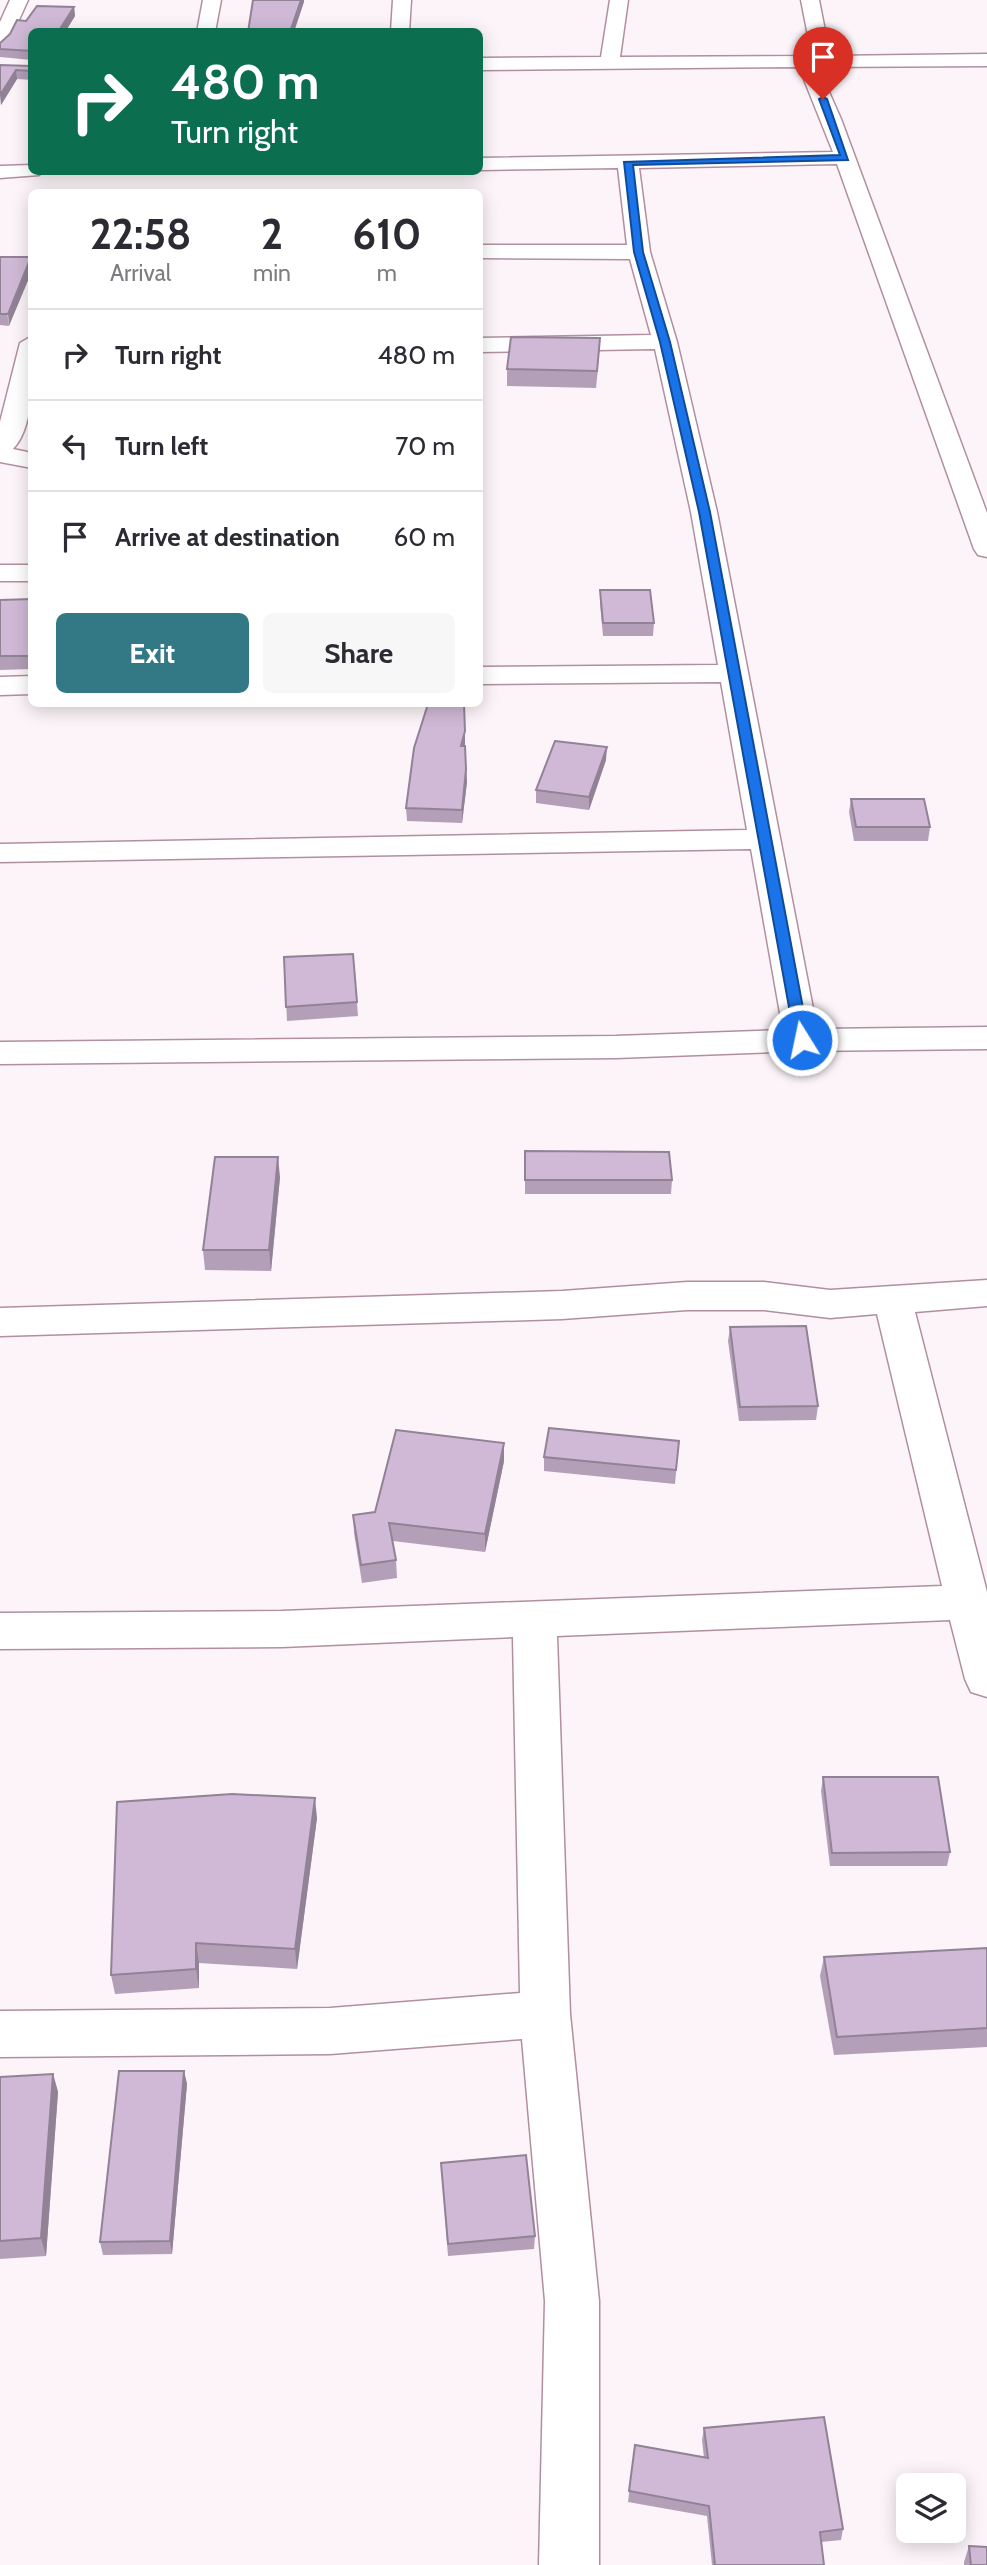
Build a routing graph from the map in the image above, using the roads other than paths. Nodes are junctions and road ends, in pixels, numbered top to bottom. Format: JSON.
{"nodes":[{"id":1,"x":19,"y":0,"type":"edge"},
{"id":2,"x":212,"y":0,"type":"edge"},
{"id":3,"x":402,"y":0,"type":"edge"},
{"id":4,"x":619,"y":0,"type":"edge"},
{"id":5,"x":810,"y":0,"type":"edge"},
{"id":6,"x":207,"y":28,"type":"edge"},
{"id":7,"x":400,"y":28,"type":"edge"},
{"id":8,"x":0,"y":42,"type":"edge"},
{"id":9,"x":813,"y":60,"type":"junction"},
{"id":10,"x":987,"y":60,"type":"edge"},
{"id":11,"x":610,"y":62,"type":"junction"},
{"id":12,"x":483,"y":64,"type":"edge"},
{"id":13,"x":845,"y":158,"type":"junction"},
{"id":14,"x":628,"y":162,"type":"junction"},
{"id":15,"x":483,"y":164,"type":"edge"},
{"id":16,"x":28,"y":171,"type":"edge"},
{"id":17,"x":0,"y":172,"type":"edge"},
{"id":18,"x":483,"y":252,"type":"edge"},
{"id":19,"x":639,"y":252,"type":"junction"},
{"id":20,"x":665,"y":342,"type":"junction"},
{"id":21,"x":483,"y":345,"type":"edge"},
{"id":22,"x":28,"y":361,"type":"edge"},
{"id":23,"x":0,"y":448,"type":"edge"},
{"id":24,"x":0,"y":454,"type":"edge"},
{"id":25,"x":28,"y":460,"type":"edge"},
{"id":26,"x":987,"y":549,"type":"edge"},
{"id":27,"x":0,"y":573,"type":"edge"},
{"id":28,"x":28,"y":573,"type":"edge"},
{"id":29,"x":734,"y":673,"type":"junction"},
{"id":30,"x":483,"y":676,"type":"edge"},
{"id":31,"x":28,"y":685,"type":"edge"},
{"id":32,"x":0,"y":686,"type":"edge"},
{"id":33,"x":766,"y":839,"type":"junction"},
{"id":34,"x":0,"y":853,"type":"edge"},
{"id":35,"x":987,"y":1038,"type":"edge"},
{"id":36,"x":802,"y":1040,"type":"junction"},
{"id":37,"x":0,"y":1053,"type":"edge"},
{"id":38,"x":987,"y":1293,"type":"edge"},
{"id":39,"x":893,"y":1301,"type":"junction"},
{"id":40,"x":0,"y":1322,"type":"edge"},
{"id":41,"x":967,"y":1602,"type":"junction"},
{"id":42,"x":535,"y":1620,"type":"junction"},
{"id":43,"x":0,"y":1631,"type":"edge"},
{"id":44,"x":987,"y":1679,"type":"edge"},
{"id":45,"x":545,"y":2014,"type":"junction"},
{"id":46,"x":0,"y":2034,"type":"edge"},
{"id":47,"x":559,"y":2563,"type":"edge"}],
"edges":[{"from":1,"to":8,"type":"street"},
{"from":2,"to":6,"type":"street"},
{"from":3,"to":7,"type":"street"},
{"from":4,"to":11,"type":"street"},
{"from":5,"to":9,"type":"street"},
{"from":9,"to":10,"type":"street"},
{"from":9,"to":11,"type":"street"},
{"from":9,"to":13,"type":"street"},
{"from":11,"to":12,"type":"street"},
{"from":13,"to":14,"type":"street"},
{"from":13,"to":26,"type":"street"},
{"from":14,"to":15,"type":"street"},
{"from":14,"to":19,"type":"street"},
{"from":16,"to":17,"type":"street"},
{"from":18,"to":19,"type":"street"},
{"from":19,"to":20,"type":"street"},
{"from":20,"to":21,"type":"street"},
{"from":20,"to":29,"type":"street"},
{"from":22,"to":23,"type":"street"},
{"from":24,"to":25,"type":"street"},
{"from":27,"to":28,"type":"street"},
{"from":29,"to":30,"type":"street"},
{"from":29,"to":33,"type":"street"},
{"from":31,"to":32,"type":"street"},
{"from":33,"to":34,"type":"street"},
{"from":33,"to":36,"type":"street"},
{"from":35,"to":36,"type":"street"},
{"from":36,"to":37,"type":"street"},
{"from":38,"to":39,"type":"street"},
{"from":39,"to":40,"type":"street"},
{"from":39,"to":41,"type":"street"},
{"from":41,"to":42,"type":"street"},
{"from":41,"to":44,"type":"street"},
{"from":42,"to":43,"type":"street"},
{"from":42,"to":45,"type":"street"},
{"from":45,"to":46,"type":"street"},
{"from":45,"to":47,"type":"street"}]}
